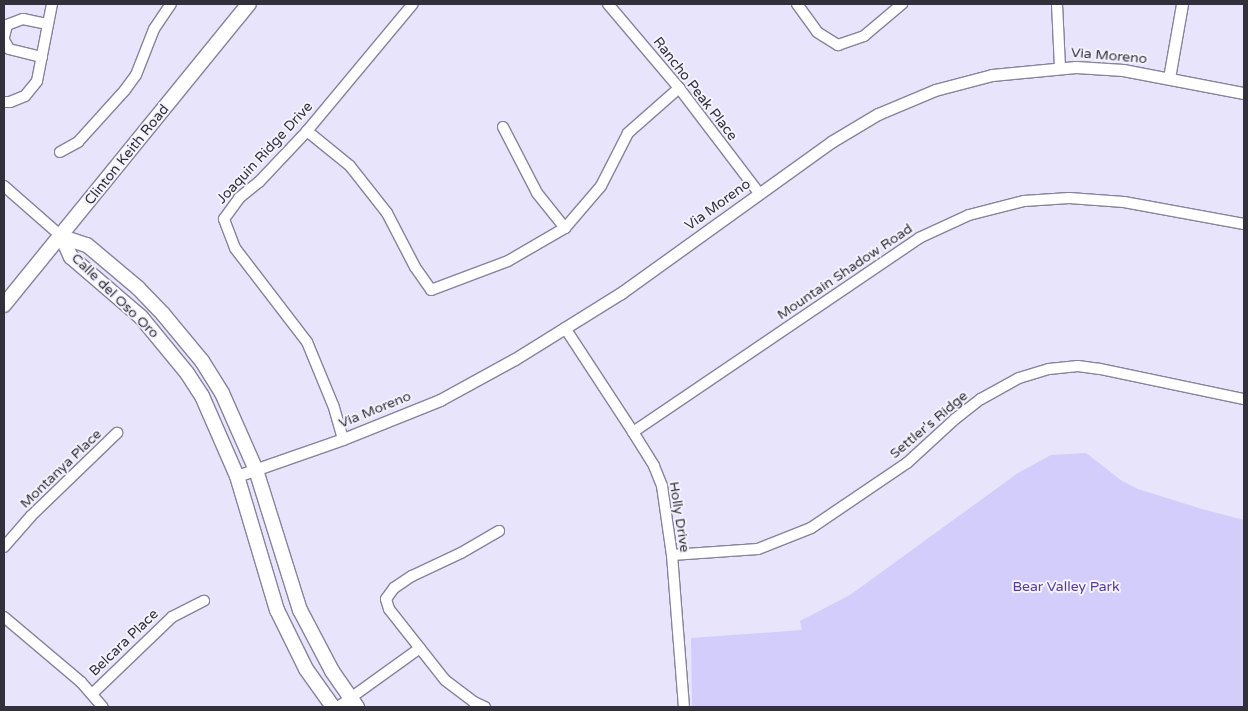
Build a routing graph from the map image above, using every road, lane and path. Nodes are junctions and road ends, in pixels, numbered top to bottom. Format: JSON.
{"nodes":[{"id":1,"x":52,"y":4,"type":"edge"},
{"id":2,"x":171,"y":4,"type":"edge"},
{"id":3,"x":249,"y":4,"type":"edge"},
{"id":4,"x":413,"y":4,"type":"edge"},
{"id":5,"x":608,"y":4,"type":"edge"},
{"id":6,"x":797,"y":4,"type":"edge"},
{"id":7,"x":902,"y":4,"type":"edge"},
{"id":8,"x":1057,"y":4,"type":"edge"},
{"id":9,"x":1182,"y":4,"type":"edge"},
{"id":10,"x":47,"y":24,"type":"junction"},
{"id":11,"x":4,"y":39,"type":"edge"},
{"id":12,"x":42,"y":57,"type":"junction"},
{"id":13,"x":1060,"y":68,"type":"junction"},
{"id":14,"x":1169,"y":78,"type":"junction"},
{"id":15,"x":679,"y":88,"type":"junction"},
{"id":16,"x":1244,"y":93,"type":"edge"},
{"id":17,"x":4,"y":102,"type":"edge"},
{"id":18,"x":503,"y":127,"type":"dead end"},
{"id":19,"x":306,"y":130,"type":"junction"},
{"id":20,"x":60,"y":152,"type":"dead end"},
{"id":21,"x":4,"y":186,"type":"edge"},
{"id":22,"x":759,"y":193,"type":"junction"},
{"id":23,"x":1244,"y":224,"type":"edge"},
{"id":24,"x":565,"y":228,"type":"junction"},
{"id":25,"x":62,"y":237,"type":"junction"},
{"id":26,"x":4,"y":305,"type":"edge"},
{"id":27,"x":565,"y":328,"type":"junction"},
{"id":28,"x":1244,"y":399,"type":"edge"},
{"id":29,"x":634,"y":432,"type":"junction"},
{"id":30,"x":117,"y":433,"type":"dead end"},
{"id":31,"x":344,"y":439,"type":"junction"},
{"id":32,"x":256,"y":470,"type":"junction"},
{"id":33,"x":237,"y":476,"type":"junction"},
{"id":34,"x":499,"y":531,"type":"dead end"},
{"id":35,"x":4,"y":547,"type":"edge"},
{"id":36,"x":672,"y":555,"type":"junction"},
{"id":37,"x":204,"y":601,"type":"dead end"},
{"id":38,"x":4,"y":617,"type":"edge"},
{"id":39,"x":420,"y":648,"type":"junction"},
{"id":40,"x":92,"y":694,"type":"junction"},
{"id":41,"x":354,"y":703,"type":"edge"},
{"id":42,"x":103,"y":707,"type":"edge"},
{"id":43,"x":333,"y":707,"type":"edge"},
{"id":44,"x":338,"y":707,"type":"edge"},
{"id":45,"x":485,"y":707,"type":"edge"},
{"id":46,"x":684,"y":707,"type":"edge"}],
"edges":[{"from":1,"to":10,"type":"street"},
{"from":2,"to":20,"type":"street"},
{"from":3,"to":25,"type":"main road","name":"Clinton Keith Road"},
{"from":4,"to":19,"type":"street","name":"Joaquin Ridge Drive"},
{"from":5,"to":15,"type":"street","name":"Rancho Peak Place"},
{"from":6,"to":7,"type":"street"},
{"from":8,"to":13,"type":"street"},
{"from":9,"to":14,"type":"street"},
{"from":10,"to":11,"type":"street"},
{"from":10,"to":12,"type":"street"},
{"from":11,"to":12,"type":"street"},
{"from":12,"to":17,"type":"street"},
{"from":13,"to":14,"type":"street","name":"Via Moreno"},
{"from":13,"to":22,"type":"street","name":"Via Moreno"},
{"from":14,"to":16,"type":"street","name":"Via Moreno"},
{"from":15,"to":22,"type":"street","name":"Rancho Peak Place"},
{"from":15,"to":24,"type":"street"},
{"from":18,"to":24,"type":"street"},
{"from":19,"to":24,"type":"street"},
{"from":19,"to":31,"type":"street","name":"Joaquin Ridge Drive"},
{"from":21,"to":25,"type":"street"},
{"from":22,"to":27,"type":"street","name":"Via Moreno"},
{"from":23,"to":29,"type":"street","name":"Mountain Shadow Road"},
{"from":25,"to":26,"type":"main road","name":"Clinton Keith Road"},
{"from":25,"to":32,"type":"main road","name":"Calle del Oso Oro"},
{"from":25,"to":33,"type":"main road","name":"Calle del Oso Oro"},
{"from":27,"to":29,"type":"street","name":"Holly Drive"},
{"from":27,"to":31,"type":"street","name":"Via Moreno"},
{"from":28,"to":36,"type":"street","name":"Settler's Ridge"},
{"from":29,"to":36,"type":"street","name":"Holly Drive"},
{"from":30,"to":35,"type":"street","name":"Montanya Place"},
{"from":31,"to":32,"type":"street","name":"Via Moreno"},
{"from":32,"to":33,"type":"street","name":"Via Moreno"},
{"from":32,"to":41,"type":"main road","name":"Calle del Oso Oro"},
{"from":33,"to":43,"type":"main road","name":"Calle del Oso Oro"},
{"from":34,"to":39,"type":"street"},
{"from":36,"to":46,"type":"street","name":"Holly Drive"},
{"from":37,"to":40,"type":"street","name":"Belcara Place"},
{"from":38,"to":40,"type":"street"},
{"from":39,"to":41,"type":"street"},
{"from":39,"to":45,"type":"street"},
{"from":40,"to":42,"type":"street"},
{"from":41,"to":44,"type":"street"}]}
